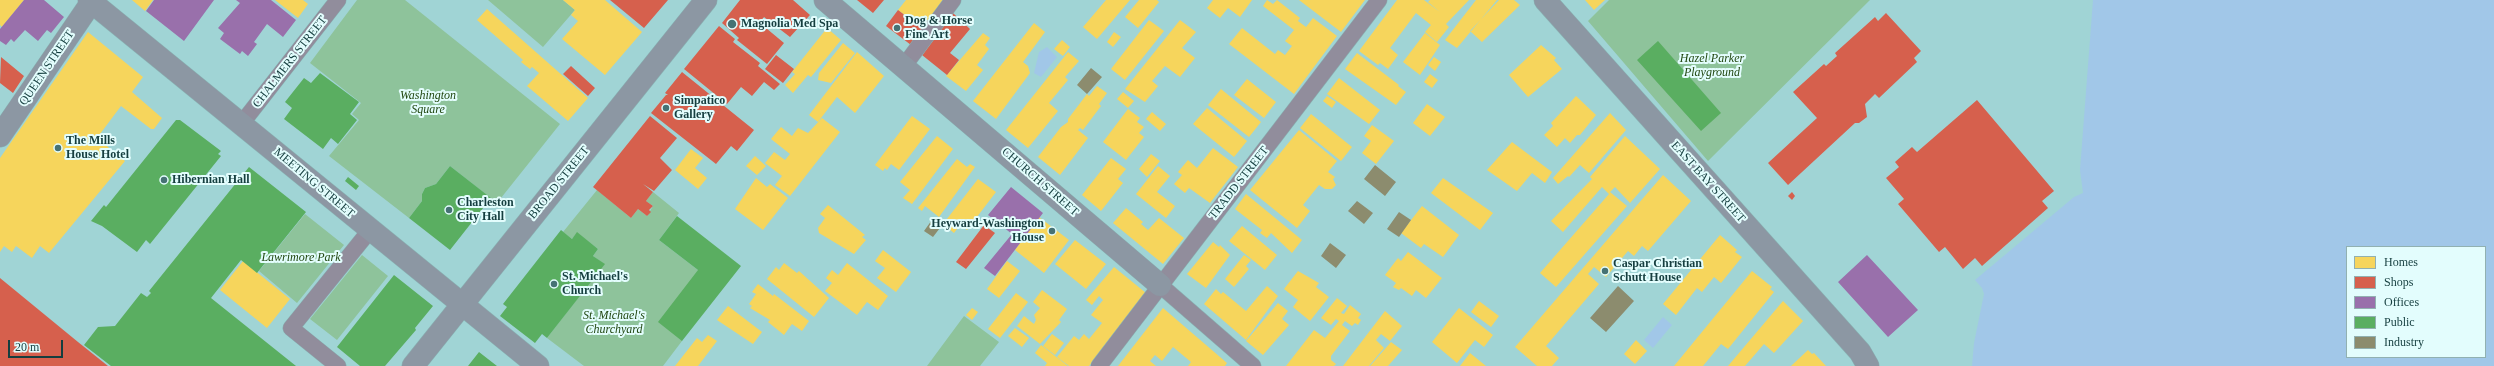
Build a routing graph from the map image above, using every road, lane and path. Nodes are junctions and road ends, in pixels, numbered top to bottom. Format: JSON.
{"nodes":[{"id":1,"x":338,"y":0,"type":"edge"},
{"id":2,"x":706,"y":0,"type":"edge"},
{"id":3,"x":826,"y":0,"type":"edge"},
{"id":4,"x":954,"y":0,"type":"edge"},
{"id":5,"x":1379,"y":0,"type":"edge"},
{"id":6,"x":1545,"y":0,"type":"edge"},
{"id":7,"x":91,"y":1,"type":"edge"},
{"id":8,"x":904,"y":66,"type":"junction"},
{"id":9,"x":242,"y":124,"type":"junction"},
{"id":10,"x":0,"y":136,"type":"edge"},
{"id":11,"x":371,"y":229,"type":"junction"},
{"id":12,"x":1160,"y":284,"type":"junction"},
{"id":13,"x":462,"y":305,"type":"junction"},
{"id":14,"x":338,"y":366,"type":"edge"},
{"id":15,"x":413,"y":366,"type":"edge"},
{"id":16,"x":538,"y":366,"type":"edge"},
{"id":17,"x":1099,"y":366,"type":"edge"},
{"id":18,"x":1253,"y":366,"type":"edge"},
{"id":19,"x":1868,"y":366,"type":"edge"}],
"edges":[{"from":1,"to":9,"type":"street","name":"CHALMERS STREET"},
{"from":2,"to":13,"type":"street","name":"BROAD STREET"},
{"from":3,"to":8,"type":"street","name":"CHURCH STREET"},
{"from":4,"to":8,"type":"street"},
{"from":5,"to":12,"type":"street","name":"TRADD STREET"},
{"from":6,"to":19,"type":"street","name":"EAST BAY STREET"},
{"from":7,"to":9,"type":"street","name":"MEETING STREET"},
{"from":7,"to":10,"type":"street","name":"QUEEN STREET"},
{"from":8,"to":12,"type":"street","name":"CHURCH STREET"},
{"from":9,"to":11,"type":"street","name":"MEETING STREET"},
{"from":11,"to":13,"type":"street","name":"MEETING STREET"},
{"from":11,"to":14,"type":"street"},
{"from":12,"to":17,"type":"street","name":"TRADD STREET"},
{"from":12,"to":18,"type":"street","name":"CHURCH STREET"},
{"from":13,"to":15,"type":"street","name":"BROAD STREET"},
{"from":13,"to":16,"type":"street","name":"MEETING STREET"}]}
